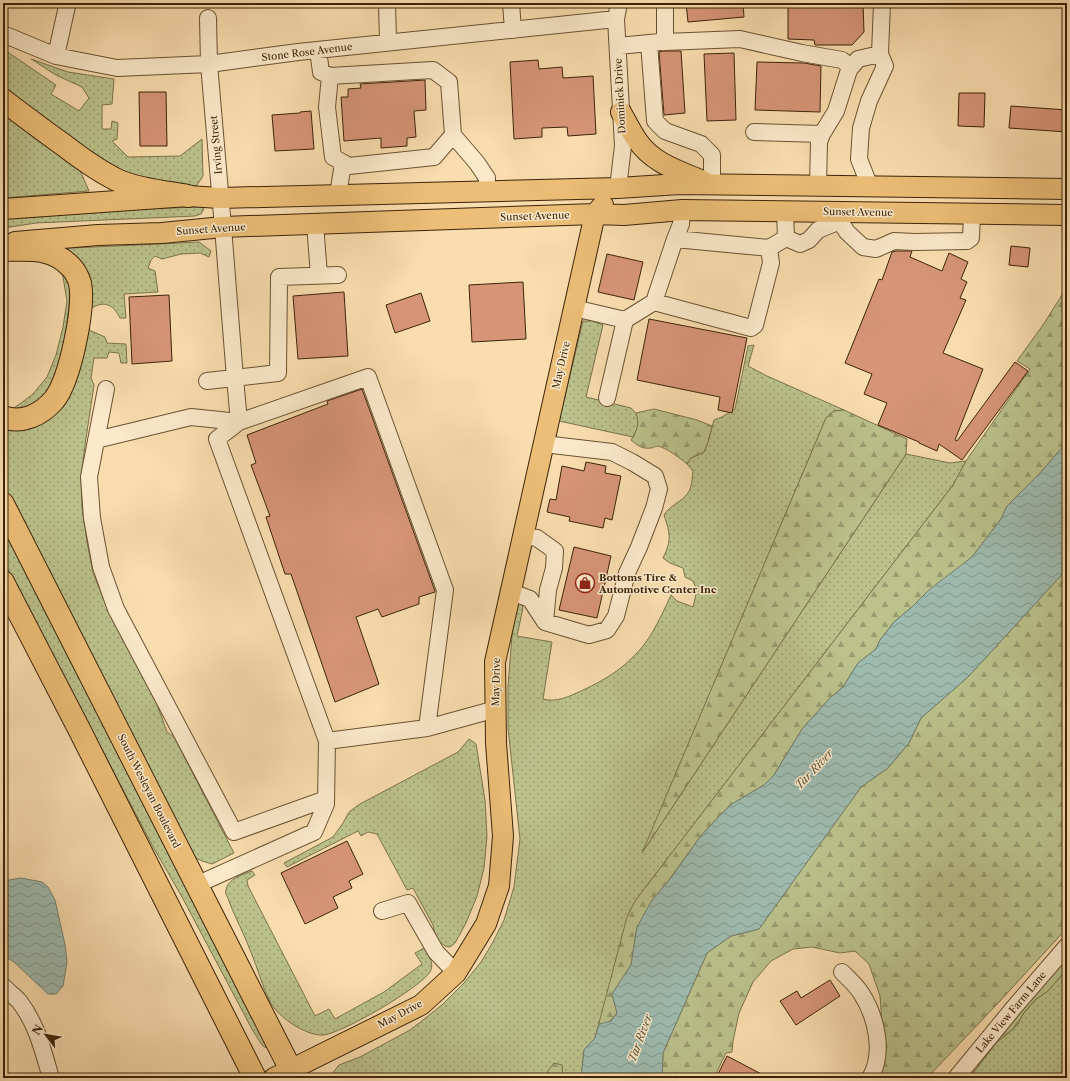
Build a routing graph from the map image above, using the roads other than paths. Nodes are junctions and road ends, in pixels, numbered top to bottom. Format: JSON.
{"nodes":[{"id":1,"x":388,"y":3,"type":"edge"},
{"id":2,"x":511,"y":3,"type":"edge"},
{"id":3,"x":619,"y":3,"type":"edge"},
{"id":4,"x":665,"y":3,"type":"edge"},
{"id":5,"x":882,"y":3,"type":"edge"},
{"id":6,"x":67,"y":6,"type":"dead end"},
{"id":7,"x":208,"y":18,"type":"dead end"},
{"id":8,"x":616,"y":19,"type":"junction"},
{"id":9,"x":513,"y":30,"type":"junction"},
{"id":10,"x":3,"y":34,"type":"edge"},
{"id":11,"x":388,"y":42,"type":"junction"},
{"id":12,"x":665,"y":42,"type":"junction"},
{"id":13,"x":649,"y":43,"type":"junction"},
{"id":14,"x":618,"y":46,"type":"junction"},
{"id":15,"x":318,"y":50,"type":"junction"},
{"id":16,"x":880,"y":54,"type":"junction"},
{"id":17,"x":56,"y":56,"type":"junction"},
{"id":18,"x":209,"y":64,"type":"junction"},
{"id":19,"x":851,"y":67,"type":"junction"},
{"id":20,"x":330,"y":76,"type":"junction"},
{"id":21,"x":3,"y":100,"type":"edge"},
{"id":22,"x":621,"y":112,"type":"junction"},
{"id":23,"x":754,"y":132,"type":"dead end"},
{"id":24,"x":822,"y":134,"type":"junction"},
{"id":25,"x":453,"y":135,"type":"junction"},
{"id":26,"x":343,"y":163,"type":"junction"},
{"id":27,"x":712,"y":185,"type":"junction"},
{"id":28,"x":818,"y":186,"type":"junction"},
{"id":29,"x":870,"y":187,"type":"junction"},
{"id":30,"x":618,"y":188,"type":"junction"},
{"id":31,"x":1067,"y":189,"type":"edge"},
{"id":32,"x":487,"y":191,"type":"junction"},
{"id":33,"x":338,"y":195,"type":"junction"},
{"id":34,"x":188,"y":196,"type":"junction"},
{"id":35,"x":220,"y":198,"type":"junction"},
{"id":36,"x":3,"y":209,"type":"edge"},
{"id":37,"x":682,"y":210,"type":"junction"},
{"id":38,"x":785,"y":212,"type":"junction"},
{"id":39,"x":595,"y":214,"type":"junction"},
{"id":40,"x":972,"y":214,"type":"junction"},
{"id":41,"x":1067,"y":215,"type":"edge"},
{"id":42,"x":839,"y":216,"type":"junction"},
{"id":43,"x":315,"y":224,"type":"junction"},
{"id":44,"x":223,"y":227,"type":"junction"},
{"id":45,"x":786,"y":238,"type":"junction"},
{"id":46,"x":675,"y":239,"type":"junction"},
{"id":47,"x":3,"y":243,"type":"edge"},
{"id":48,"x":769,"y":248,"type":"junction"},
{"id":49,"x":3,"y":250,"type":"edge"},
{"id":50,"x":319,"y":275,"type":"junction"},
{"id":51,"x":338,"y":275,"type":"dead end"},
{"id":52,"x":654,"y":302,"type":"junction"},
{"id":53,"x":574,"y":308,"type":"junction"},
{"id":54,"x":625,"y":320,"type":"junction"},
{"id":55,"x":234,"y":378,"type":"junction"},
{"id":56,"x":207,"y":381,"type":"dead end"},
{"id":57,"x":106,"y":388,"type":"dead end"},
{"id":58,"x":606,"y":398,"type":"dead end"},
{"id":59,"x":3,"y":417,"type":"edge"},
{"id":60,"x":239,"y":422,"type":"junction"},
{"id":61,"x":96,"y":440,"type":"junction"},
{"id":62,"x":544,"y":444,"type":"junction"},
{"id":63,"x":3,"y":504,"type":"edge"},
{"id":64,"x":523,"y":536,"type":"junction"},
{"id":65,"x":3,"y":582,"type":"edge"},
{"id":66,"x":511,"y":592,"type":"junction"},
{"id":67,"x":545,"y":622,"type":"junction"},
{"id":68,"x":496,"y":709,"type":"junction"},
{"id":69,"x":427,"y":728,"type":"junction"},
{"id":70,"x":328,"y":741,"type":"junction"},
{"id":71,"x":326,"y":799,"type":"junction"},
{"id":72,"x":196,"y":885,"type":"junction"},
{"id":73,"x":382,"y":911,"type":"dead end"},
{"id":74,"x":1067,"y":946,"type":"edge"},
{"id":75,"x":842,"y":972,"type":"dead end"},
{"id":76,"x":456,"y":973,"type":"junction"},
{"id":77,"x":3,"y":986,"type":"edge"},
{"id":78,"x":287,"y":1075,"type":"edge"},
{"id":79,"x":51,"y":1078,"type":"edge"},
{"id":80,"x":255,"y":1078,"type":"edge"},
{"id":81,"x":870,"y":1078,"type":"edge"},
{"id":82,"x":956,"y":1078,"type":"edge"}],
"edges":[{"from":1,"to":11,"type":"street"},
{"from":2,"to":9,"type":"street"},
{"from":3,"to":8,"type":"street","name":"Dominick Drive"},
{"from":4,"to":12,"type":"street"},
{"from":5,"to":16,"type":"street"},
{"from":6,"to":17,"type":"street"},
{"from":7,"to":18,"type":"street","name":"Irving Street"},
{"from":8,"to":9,"type":"street","name":"Stone Rose Avenue"},
{"from":8,"to":14,"type":"street","name":"Dominick Drive"},
{"from":9,"to":11,"type":"street","name":"Stone Rose Avenue"},
{"from":10,"to":17,"type":"street","name":"Stone Rose Avenue"},
{"from":11,"to":15,"type":"street","name":"Stone Rose Avenue"},
{"from":12,"to":13,"type":"street"},
{"from":12,"to":19,"type":"street"},
{"from":13,"to":14,"type":"street"},
{"from":13,"to":27,"type":"street"},
{"from":14,"to":22,"type":"street","name":"Dominick Drive"},
{"from":15,"to":18,"type":"street","name":"Stone Rose Avenue"},
{"from":15,"to":20,"type":"street"},
{"from":16,"to":19,"type":"street"},
{"from":16,"to":29,"type":"street"},
{"from":17,"to":18,"type":"street","name":"Stone Rose Avenue"},
{"from":18,"to":35,"type":"street","name":"Irving Street"},
{"from":19,"to":24,"type":"street"},
{"from":20,"to":25,"type":"street"},
{"from":20,"to":26,"type":"street"},
{"from":21,"to":34,"type":"highway"},
{"from":22,"to":27,"type":"main road"},
{"from":22,"to":30,"type":"street","name":"Dominick Drive"},
{"from":23,"to":24,"type":"street"},
{"from":24,"to":28,"type":"street"},
{"from":25,"to":26,"type":"street"},
{"from":25,"to":32,"type":"street"},
{"from":26,"to":33,"type":"street"},
{"from":27,"to":28,"type":"main road"},
{"from":27,"to":30,"type":"main road"},
{"from":28,"to":29,"type":"main road"},
{"from":29,"to":31,"type":"main road"},
{"from":30,"to":32,"type":"main road"},
{"from":30,"to":39,"type":"main road","name":"May Drive"},
{"from":32,"to":33,"type":"main road"},
{"from":33,"to":35,"type":"main road"},
{"from":34,"to":35,"type":"main road"},
{"from":34,"to":36,"type":"main road"},
{"from":35,"to":44,"type":"street","name":"Irving Street"},
{"from":37,"to":38,"type":"main road","name":"Sunset Avenue"},
{"from":37,"to":39,"type":"main road","name":"Sunset Avenue"},
{"from":37,"to":46,"type":"street"},
{"from":38,"to":42,"type":"main road","name":"Sunset Avenue"},
{"from":38,"to":45,"type":"street"},
{"from":39,"to":43,"type":"main road","name":"Sunset Avenue"},
{"from":39,"to":53,"type":"main road","name":"May Drive"},
{"from":40,"to":41,"type":"main road","name":"Sunset Avenue"},
{"from":40,"to":42,"type":"main road","name":"Sunset Avenue"},
{"from":40,"to":42,"type":"street"},
{"from":42,"to":45,"type":"street"},
{"from":43,"to":44,"type":"main road","name":"Sunset Avenue"},
{"from":43,"to":50,"type":"street"},
{"from":44,"to":47,"type":"main road","name":"Sunset Avenue"},
{"from":44,"to":55,"type":"street","name":"Irving Street"},
{"from":45,"to":48,"type":"street"},
{"from":46,"to":48,"type":"street"},
{"from":46,"to":52,"type":"street"},
{"from":48,"to":52,"type":"street"},
{"from":49,"to":59,"type":"highway"},
{"from":50,"to":51,"type":"street"},
{"from":50,"to":55,"type":"street"},
{"from":52,"to":54,"type":"street"},
{"from":53,"to":54,"type":"street"},
{"from":53,"to":62,"type":"main road","name":"May Drive"},
{"from":54,"to":58,"type":"street"},
{"from":55,"to":56,"type":"street"},
{"from":55,"to":60,"type":"street","name":"Irving Street"},
{"from":57,"to":61,"type":"street"},
{"from":60,"to":61,"type":"street"},
{"from":60,"to":69,"type":"street"},
{"from":60,"to":70,"type":"street"},
{"from":61,"to":71,"type":"street"},
{"from":62,"to":64,"type":"main road","name":"May Drive"},
{"from":62,"to":67,"type":"street"},
{"from":63,"to":72,"type":"highway","name":"South Wesleyan Boulevard"},
{"from":64,"to":66,"type":"main road","name":"May Drive"},
{"from":64,"to":67,"type":"street"},
{"from":65,"to":80,"type":"highway"},
{"from":66,"to":67,"type":"street"},
{"from":66,"to":68,"type":"main road","name":"May Drive"},
{"from":68,"to":69,"type":"street"},
{"from":68,"to":76,"type":"main road","name":"May Drive"},
{"from":69,"to":70,"type":"street"},
{"from":70,"to":71,"type":"street"},
{"from":71,"to":72,"type":"street"},
{"from":72,"to":78,"type":"highway","name":"South Wesleyan Boulevard"},
{"from":73,"to":76,"type":"street"},
{"from":74,"to":82,"type":"street","name":"Lake View Farm Lane"},
{"from":75,"to":81,"type":"street"},
{"from":76,"to":78,"type":"main road","name":"May Drive"},
{"from":77,"to":79,"type":"street"}]}
